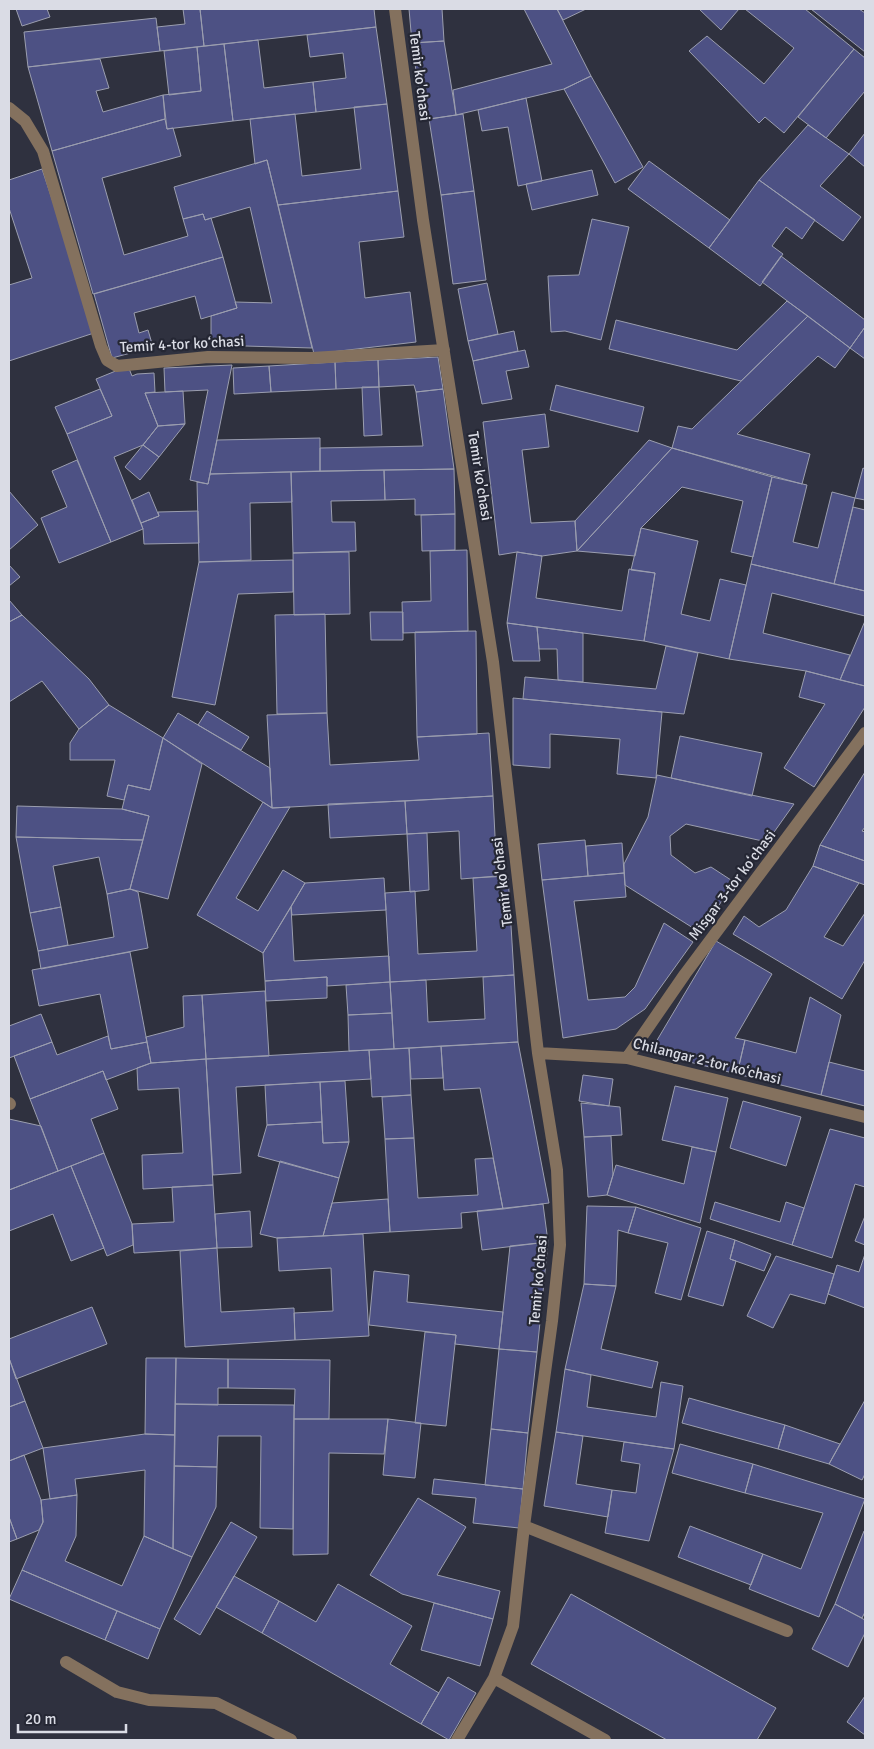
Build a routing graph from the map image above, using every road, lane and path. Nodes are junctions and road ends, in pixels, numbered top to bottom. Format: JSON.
{"nodes":[{"id":1,"x":395,"y":9,"type":"edge"},
{"id":2,"x":9,"y":108,"type":"edge"},
{"id":3,"x":444,"y":350,"type":"junction"},
{"id":4,"x":865,"y":733,"type":"edge"},
{"id":5,"x":538,"y":1053,"type":"junction"},
{"id":6,"x":627,"y":1058,"type":"junction"},
{"id":7,"x":865,"y":1117,"type":"edge"},
{"id":8,"x":524,"y":1526,"type":"junction"},
{"id":9,"x":787,"y":1631,"type":"dead end"},
{"id":10,"x":66,"y":1662,"type":"dead end"},
{"id":11,"x":494,"y":1678,"type":"junction"},
{"id":12,"x":291,"y":1740,"type":"edge"},
{"id":13,"x":457,"y":1740,"type":"edge"},
{"id":14,"x":605,"y":1740,"type":"edge"}],
"edges":[{"from":1,"to":3,"type":"street","name":"Temir ko'chasi"},
{"from":2,"to":3,"type":"street","name":"Temir 4-tor koʻchasi"},
{"from":3,"to":5,"type":"street","name":"Temir ko'chasi"},
{"from":4,"to":6,"type":"street","name":"Misgar 3-tor koʻchasi"},
{"from":5,"to":6,"type":"street","name":"Chilangar 2-tor koʻchasi"},
{"from":5,"to":8,"type":"street","name":"Temir ko'chasi"},
{"from":6,"to":7,"type":"street","name":"Chilangar 2-tor koʻchasi"},
{"from":8,"to":9,"type":"street"},
{"from":8,"to":11,"type":"street","name":"Temir ko'chasi"},
{"from":10,"to":12,"type":"street"},
{"from":11,"to":13,"type":"street","name":"Temir ko'chasi"},
{"from":11,"to":14,"type":"street"}]}
